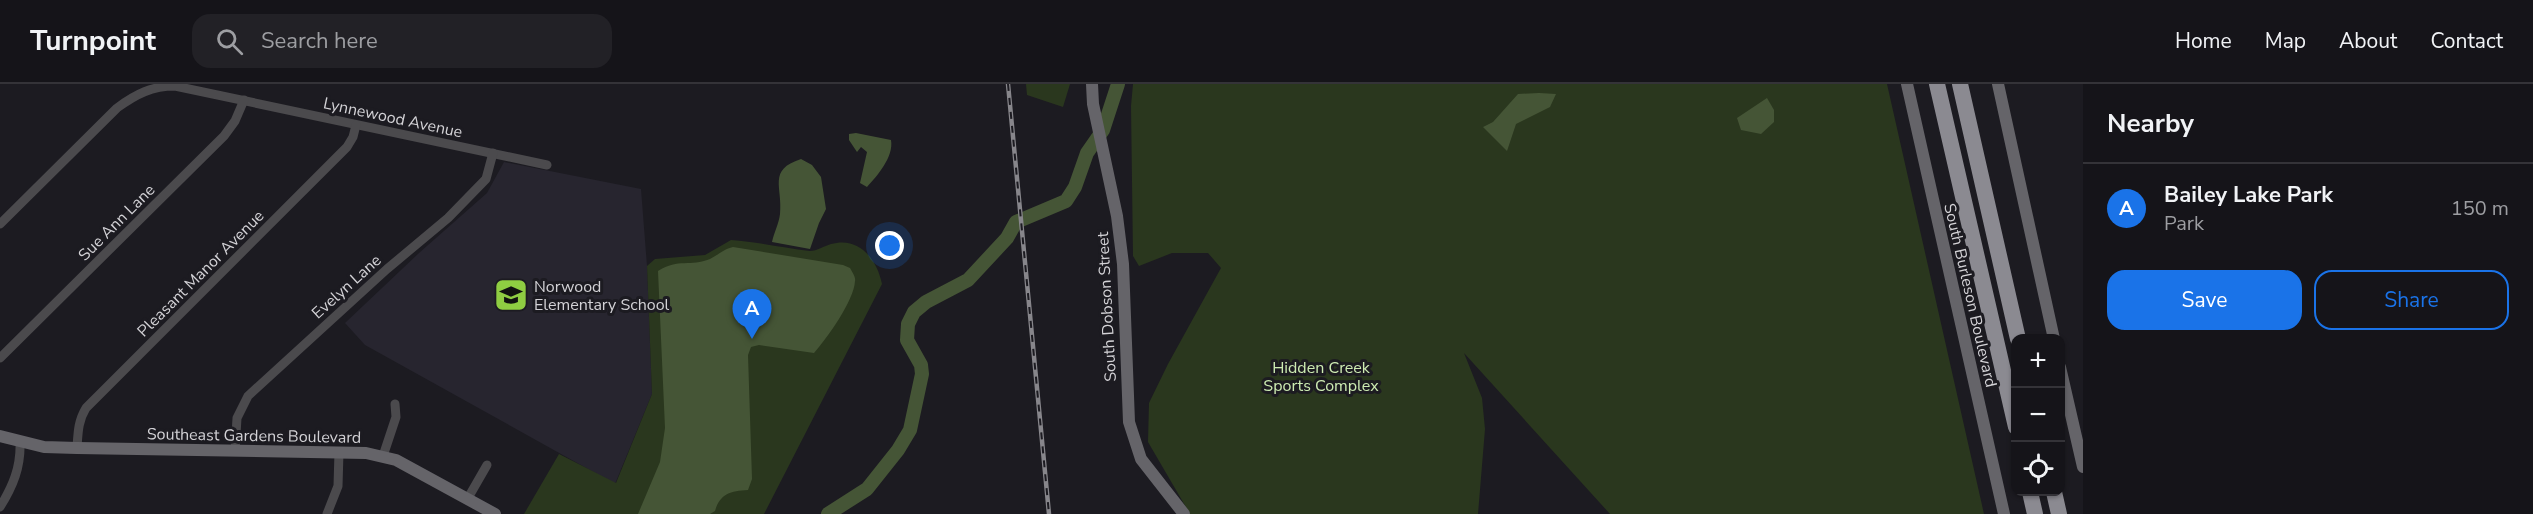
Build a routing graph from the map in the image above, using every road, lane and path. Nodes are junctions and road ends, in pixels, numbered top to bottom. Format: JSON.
{"nodes":[{"id":1,"x":1092,"y":84,"type":"edge"},
{"id":2,"x":1907,"y":84,"type":"edge"},
{"id":3,"x":1937,"y":84,"type":"edge"},
{"id":4,"x":1960,"y":84,"type":"edge"},
{"id":5,"x":1998,"y":84,"type":"edge"},
{"id":6,"x":244,"y":100,"type":"junction"},
{"id":7,"x":356,"y":125,"type":"junction"},
{"id":8,"x":493,"y":153,"type":"junction"},
{"id":9,"x":547,"y":165,"type":"dead end"},
{"id":10,"x":0,"y":224,"type":"edge"},
{"id":11,"x":2017,"y":334,"type":"edge"},
{"id":12,"x":2053,"y":334,"type":"edge"},
{"id":13,"x":0,"y":358,"type":"edge"},
{"id":14,"x":2065,"y":385,"type":"edge"},
{"id":15,"x":395,"y":404,"type":"dead end"},
{"id":16,"x":2011,"y":405,"type":"edge"},
{"id":17,"x":0,"y":436,"type":"edge"},
{"id":18,"x":20,"y":442,"type":"junction"},
{"id":19,"x":78,"y":448,"type":"junction"},
{"id":20,"x":235,"y":451,"type":"junction"},
{"id":21,"x":339,"y":452,"type":"junction"},
{"id":22,"x":383,"y":456,"type":"junction"},
{"id":23,"x":488,"y":465,"type":"dead end"},
{"id":24,"x":2083,"y":467,"type":"edge"},
{"id":25,"x":2031,"y":496,"type":"edge"},
{"id":26,"x":2055,"y":496,"type":"edge"},
{"id":27,"x":468,"y":498,"type":"junction"},
{"id":28,"x":0,"y":507,"type":"edge"},
{"id":29,"x":327,"y":514,"type":"edge"},
{"id":30,"x":495,"y":514,"type":"edge"},
{"id":31,"x":1184,"y":514,"type":"edge"},
{"id":32,"x":2004,"y":514,"type":"edge"},
{"id":33,"x":2036,"y":514,"type":"edge"},
{"id":34,"x":2059,"y":514,"type":"edge"}],
"edges":[{"from":1,"to":31,"type":"street","name":"South Dobson Street"},
{"from":2,"to":32,"type":"street","name":"South Burleson Boulevard"},
{"from":3,"to":16,"type":"highway"},
{"from":4,"to":11,"type":"highway"},
{"from":5,"to":12,"type":"street"},
{"from":6,"to":7,"type":"street","name":"Lynnewood Avenue"},
{"from":6,"to":10,"type":"street","name":"Lynnewood Avenue"},
{"from":6,"to":13,"type":"street","name":"Sue Ann Lane"},
{"from":7,"to":8,"type":"street","name":"Lynnewood Avenue"},
{"from":7,"to":19,"type":"street","name":"Pleasant Manor Avenue"},
{"from":8,"to":9,"type":"street","name":"Lynnewood Avenue"},
{"from":8,"to":20,"type":"street","name":"Evelyn Lane"},
{"from":14,"to":24,"type":"street"},
{"from":15,"to":22,"type":"street"},
{"from":17,"to":18,"type":"street","name":"Southeast Gardens Boulevard"},
{"from":18,"to":19,"type":"street","name":"Southeast Gardens Boulevard"},
{"from":18,"to":28,"type":"street"},
{"from":19,"to":20,"type":"street","name":"Southeast Gardens Boulevard"},
{"from":20,"to":21,"type":"street","name":"Southeast Gardens Boulevard"},
{"from":21,"to":22,"type":"street","name":"Southeast Gardens Boulevard"},
{"from":21,"to":29,"type":"street"},
{"from":22,"to":27,"type":"street","name":"Southeast Gardens Boulevard"},
{"from":23,"to":27,"type":"street"},
{"from":25,"to":33,"type":"highway"},
{"from":26,"to":34,"type":"highway"},
{"from":27,"to":30,"type":"street","name":"Southeast Gardens Boulevard"}]}
